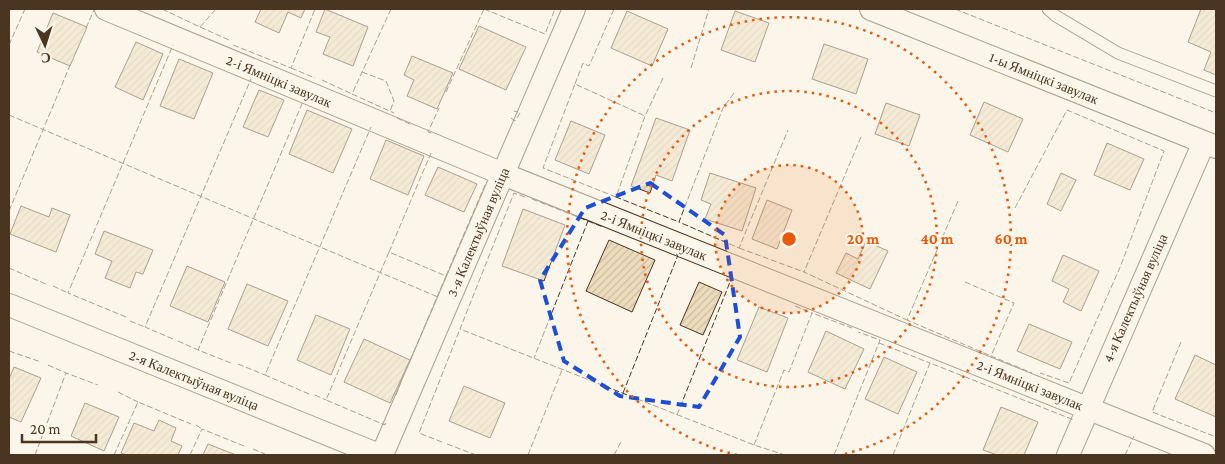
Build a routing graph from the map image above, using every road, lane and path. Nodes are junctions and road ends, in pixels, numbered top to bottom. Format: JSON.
{"nodes":[{"id":1,"x":106,"y":9,"type":"edge"},
{"id":2,"x":574,"y":9,"type":"edge"},
{"id":3,"x":871,"y":9,"type":"edge"},
{"id":4,"x":1048,"y":9,"type":"edge"},
{"id":5,"x":1216,"y":91,"type":"edge"},
{"id":6,"x":1210,"y":144,"type":"edge"},
{"id":7,"x":503,"y":174,"type":"junction"},
{"id":8,"x":9,"y":304,"type":"edge"},
{"id":9,"x":1087,"y":408,"type":"junction"},
{"id":10,"x":381,"y":455,"type":"edge"},
{"id":11,"x":1068,"y":455,"type":"edge"},
{"id":12,"x":1204,"y":455,"type":"edge"}],
"edges":[{"from":1,"to":7,"type":"street","name":"2-і Ямніцкі завулак"},
{"from":2,"to":7,"type":"street","name":"3-я Калектыўная вуліца"},
{"from":3,"to":6,"type":"street","name":"1-ы Ямніцкі завулак"},
{"from":4,"to":5,"type":"lane"},
{"from":6,"to":9,"type":"street","name":"4-я Калектыўная вуліца"},
{"from":7,"to":9,"type":"street","name":"2-і Ямніцкі завулак"},
{"from":7,"to":10,"type":"street","name":"3-я Калектыўная вуліца"},
{"from":8,"to":10,"type":"street","name":"2-я Калектыўная вуліца"},
{"from":9,"to":11,"type":"street","name":"4-я Калектыўная вуліца"},
{"from":9,"to":12,"type":"street","name":"2-і Ямніцкі завулак"}]}
